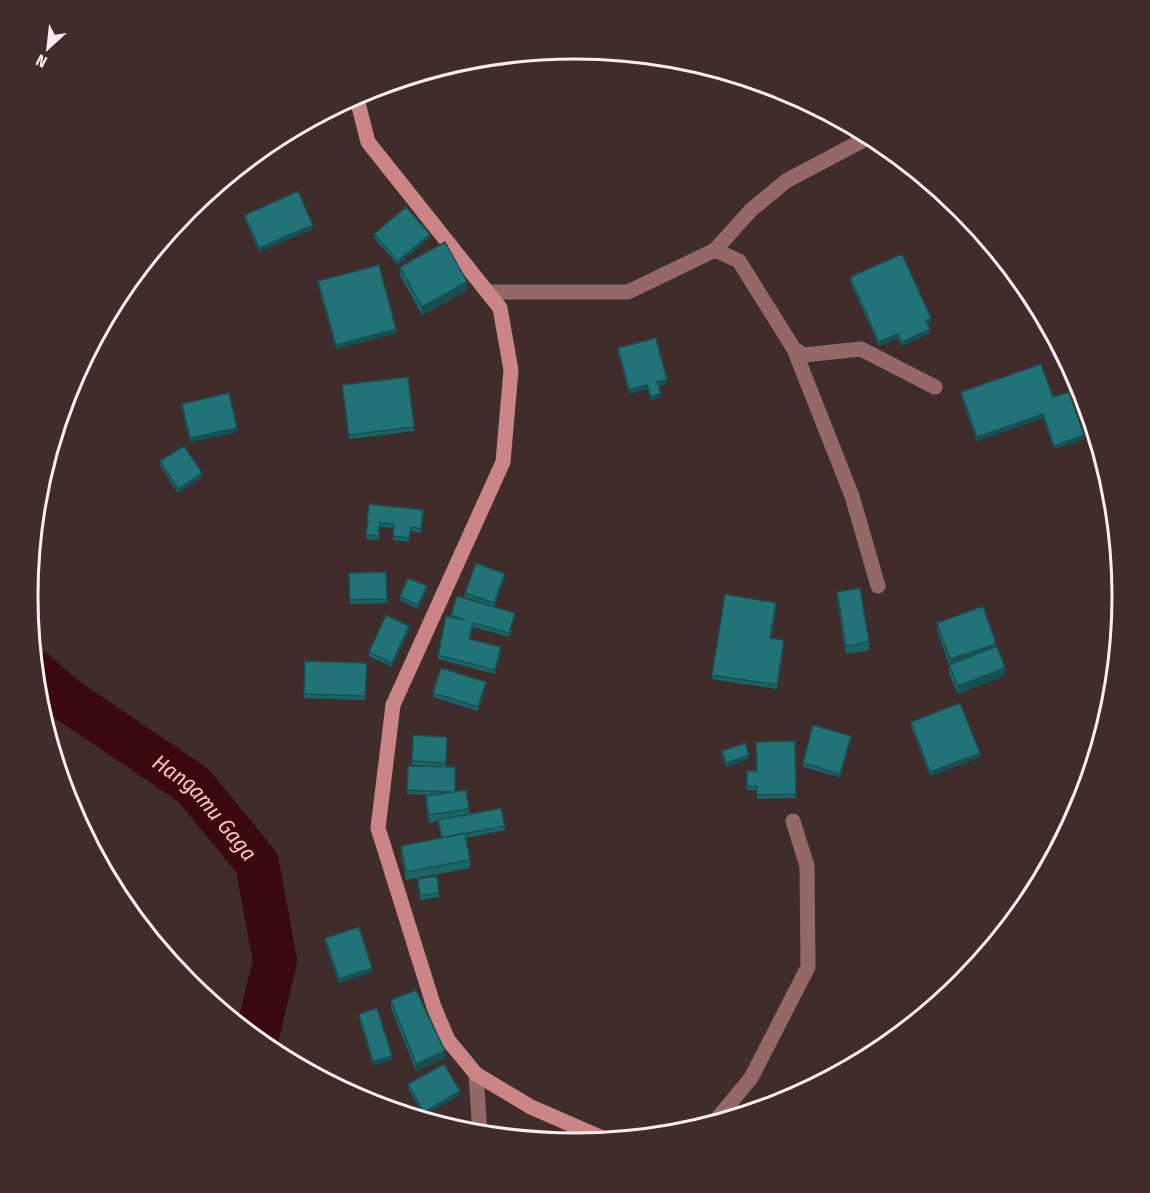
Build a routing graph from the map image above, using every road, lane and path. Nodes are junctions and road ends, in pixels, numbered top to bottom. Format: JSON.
{"nodes":[{"id":1,"x":358,"y":105,"type":"edge"},
{"id":2,"x":860,"y":141,"type":"edge"},
{"id":3,"x":715,"y":250,"type":"junction"},
{"id":4,"x":489,"y":292,"type":"junction"},
{"id":5,"x":794,"y":349,"type":"junction"},
{"id":6,"x":935,"y":387,"type":"dead end"},
{"id":7,"x":878,"y":586,"type":"dead end"},
{"id":8,"x":793,"y":821,"type":"dead end"},
{"id":9,"x":476,"y":1074,"type":"junction"},
{"id":10,"x":721,"y":1114,"type":"edge"},
{"id":11,"x":479,"y":1125,"type":"edge"},
{"id":12,"x":592,"y":1134,"type":"edge"}],
"edges":[{"from":1,"to":4,"type":"street"},
{"from":2,"to":3,"type":"street"},
{"from":3,"to":4,"type":"street"},
{"from":3,"to":5,"type":"street"},
{"from":4,"to":9,"type":"street"},
{"from":5,"to":6,"type":"street"},
{"from":5,"to":7,"type":"street"},
{"from":8,"to":10,"type":"street"},
{"from":9,"to":11,"type":"street"},
{"from":9,"to":12,"type":"street"}]}
